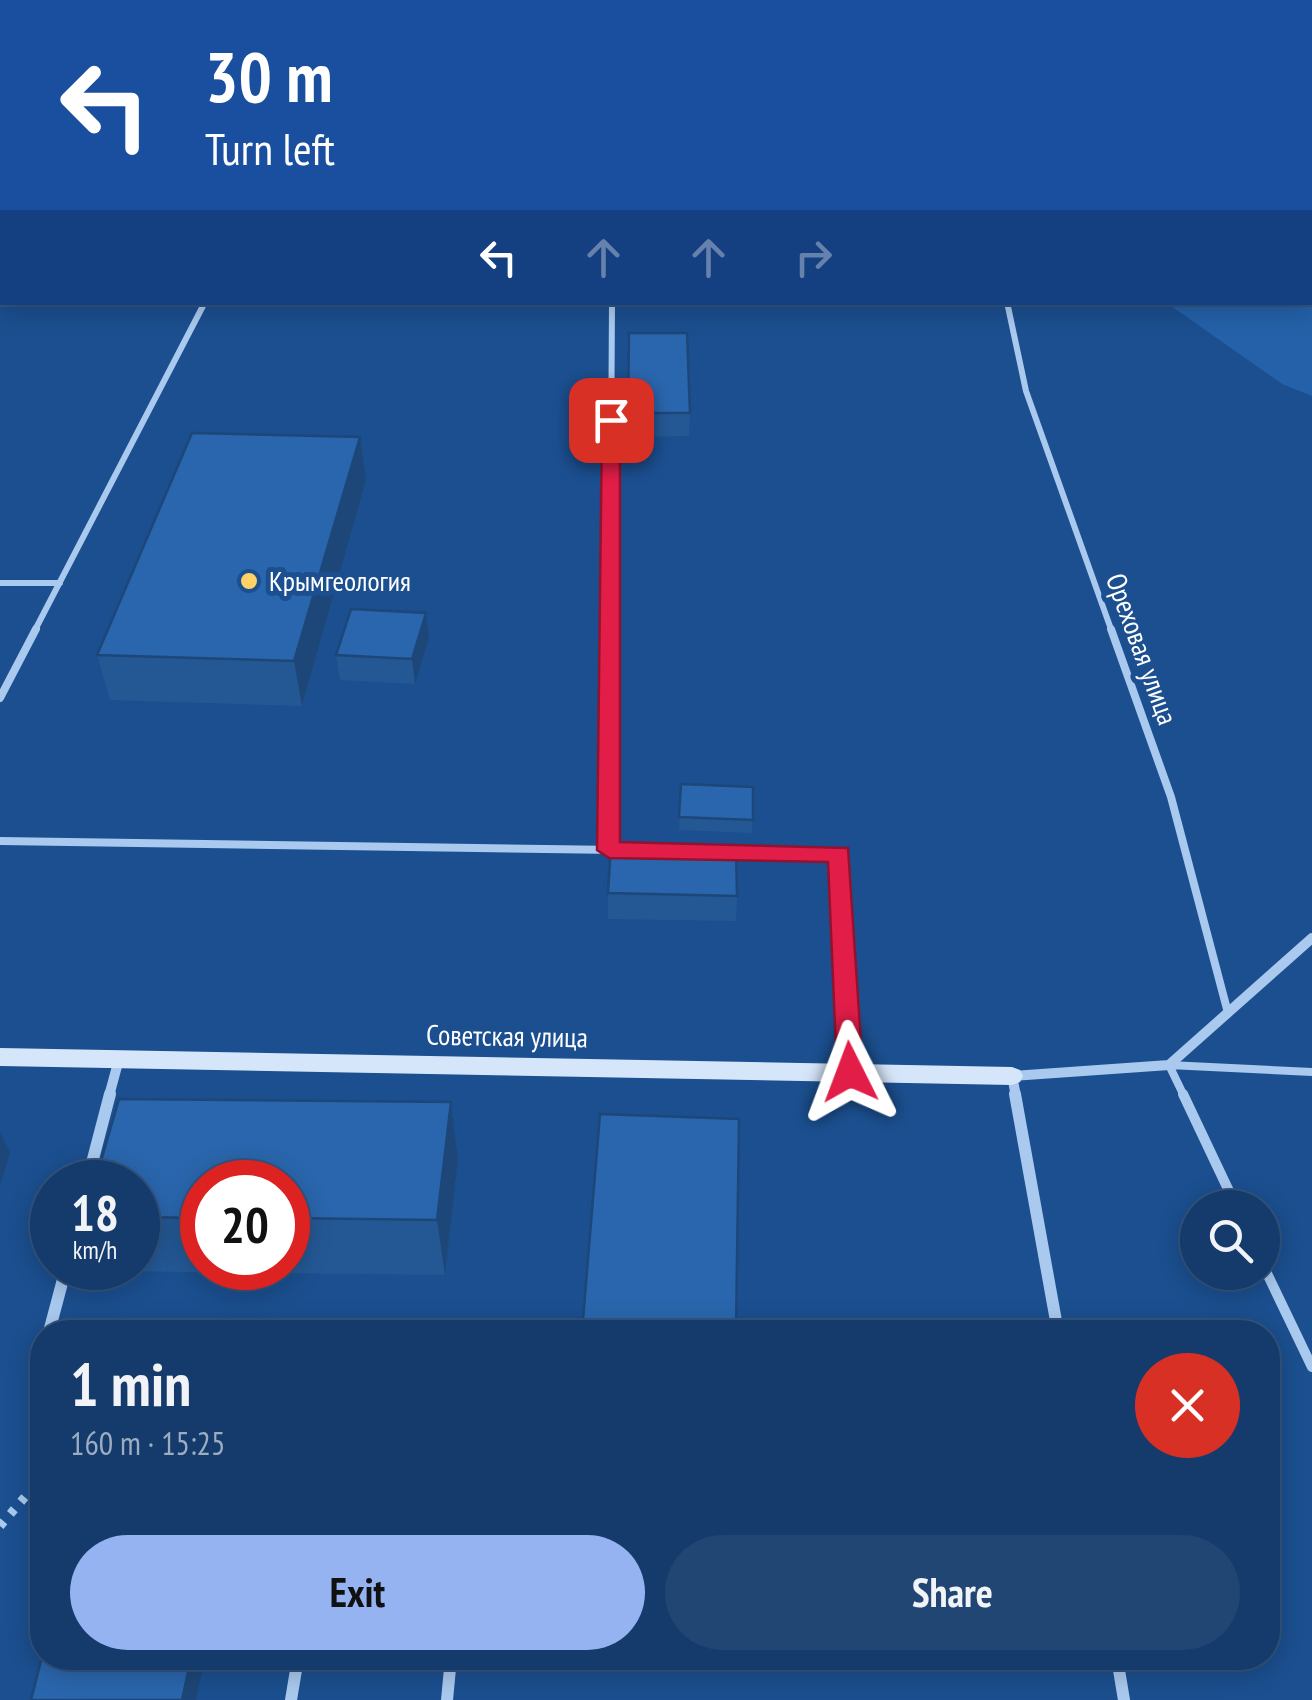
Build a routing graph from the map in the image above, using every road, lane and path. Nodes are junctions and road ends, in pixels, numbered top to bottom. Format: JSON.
{"nodes":[{"id":1,"x":203,"y":305,"type":"edge"},
{"id":2,"x":612,"y":305,"type":"edge"},
{"id":3,"x":1008,"y":305,"type":"edge"},
{"id":4,"x":60,"y":582,"type":"junction"},
{"id":5,"x":0,"y":583,"type":"edge"},
{"id":6,"x":0,"y":698,"type":"edge"},
{"id":7,"x":0,"y":841,"type":"edge"},
{"id":8,"x":609,"y":850,"type":"junction"},
{"id":9,"x":628,"y":850,"type":"edge"},
{"id":10,"x":724,"y":852,"type":"edge"},
{"id":11,"x":1312,"y":938,"type":"edge"},
{"id":12,"x":1228,"y":1013,"type":"junction"},
{"id":13,"x":0,"y":1057,"type":"edge"},
{"id":14,"x":119,"y":1059,"type":"junction"},
{"id":15,"x":1169,"y":1065,"type":"junction"},
{"id":16,"x":850,"y":1072,"type":"junction"},
{"id":17,"x":1312,"y":1072,"type":"edge"},
{"id":18,"x":1012,"y":1076,"type":"junction"},
{"id":19,"x":93,"y":1160,"type":"edge"},
{"id":20,"x":1228,"y":1190,"type":"edge"},
{"id":21,"x":60,"y":1290,"type":"edge"},
{"id":22,"x":1275,"y":1290,"type":"edge"},
{"id":23,"x":52,"y":1320,"type":"edge"},
{"id":24,"x":1056,"y":1320,"type":"edge"},
{"id":25,"x":1312,"y":1368,"type":"edge"},
{"id":26,"x":30,"y":1491,"type":"edge"},
{"id":27,"x":0,"y":1526,"type":"edge"},
{"id":28,"x":296,"y":1670,"type":"edge"},
{"id":29,"x":450,"y":1670,"type":"edge"},
{"id":30,"x":1119,"y":1670,"type":"edge"},
{"id":31,"x":291,"y":1700,"type":"edge"},
{"id":32,"x":446,"y":1700,"type":"edge"},
{"id":33,"x":1124,"y":1700,"type":"edge"}],
"edges":[{"from":1,"to":4,"type":"lane"},
{"from":2,"to":8,"type":"lane"},
{"from":3,"to":12,"type":"lane","name":"Ореховая улица"},
{"from":4,"to":5,"type":"lane"},
{"from":4,"to":6,"type":"lane"},
{"from":7,"to":8,"type":"lane"},
{"from":8,"to":9,"type":"lane"},
{"from":10,"to":16,"type":"lane"},
{"from":11,"to":12,"type":"street"},
{"from":12,"to":15,"type":"street"},
{"from":13,"to":14,"type":"street","name":"Советская улица"},
{"from":14,"to":16,"type":"street","name":"Советская улица"},
{"from":14,"to":19,"type":"street"},
{"from":15,"to":17,"type":"lane"},
{"from":15,"to":18,"type":"street"},
{"from":15,"to":20,"type":"lane"},
{"from":16,"to":18,"type":"street","name":"Советская улица"},
{"from":18,"to":24,"type":"street"},
{"from":21,"to":23,"type":"street"},
{"from":22,"to":25,"type":"lane"},
{"from":26,"to":27,"type":"path"},
{"from":28,"to":31,"type":"street"},
{"from":29,"to":32,"type":"street"},
{"from":30,"to":33,"type":"street"}]}
